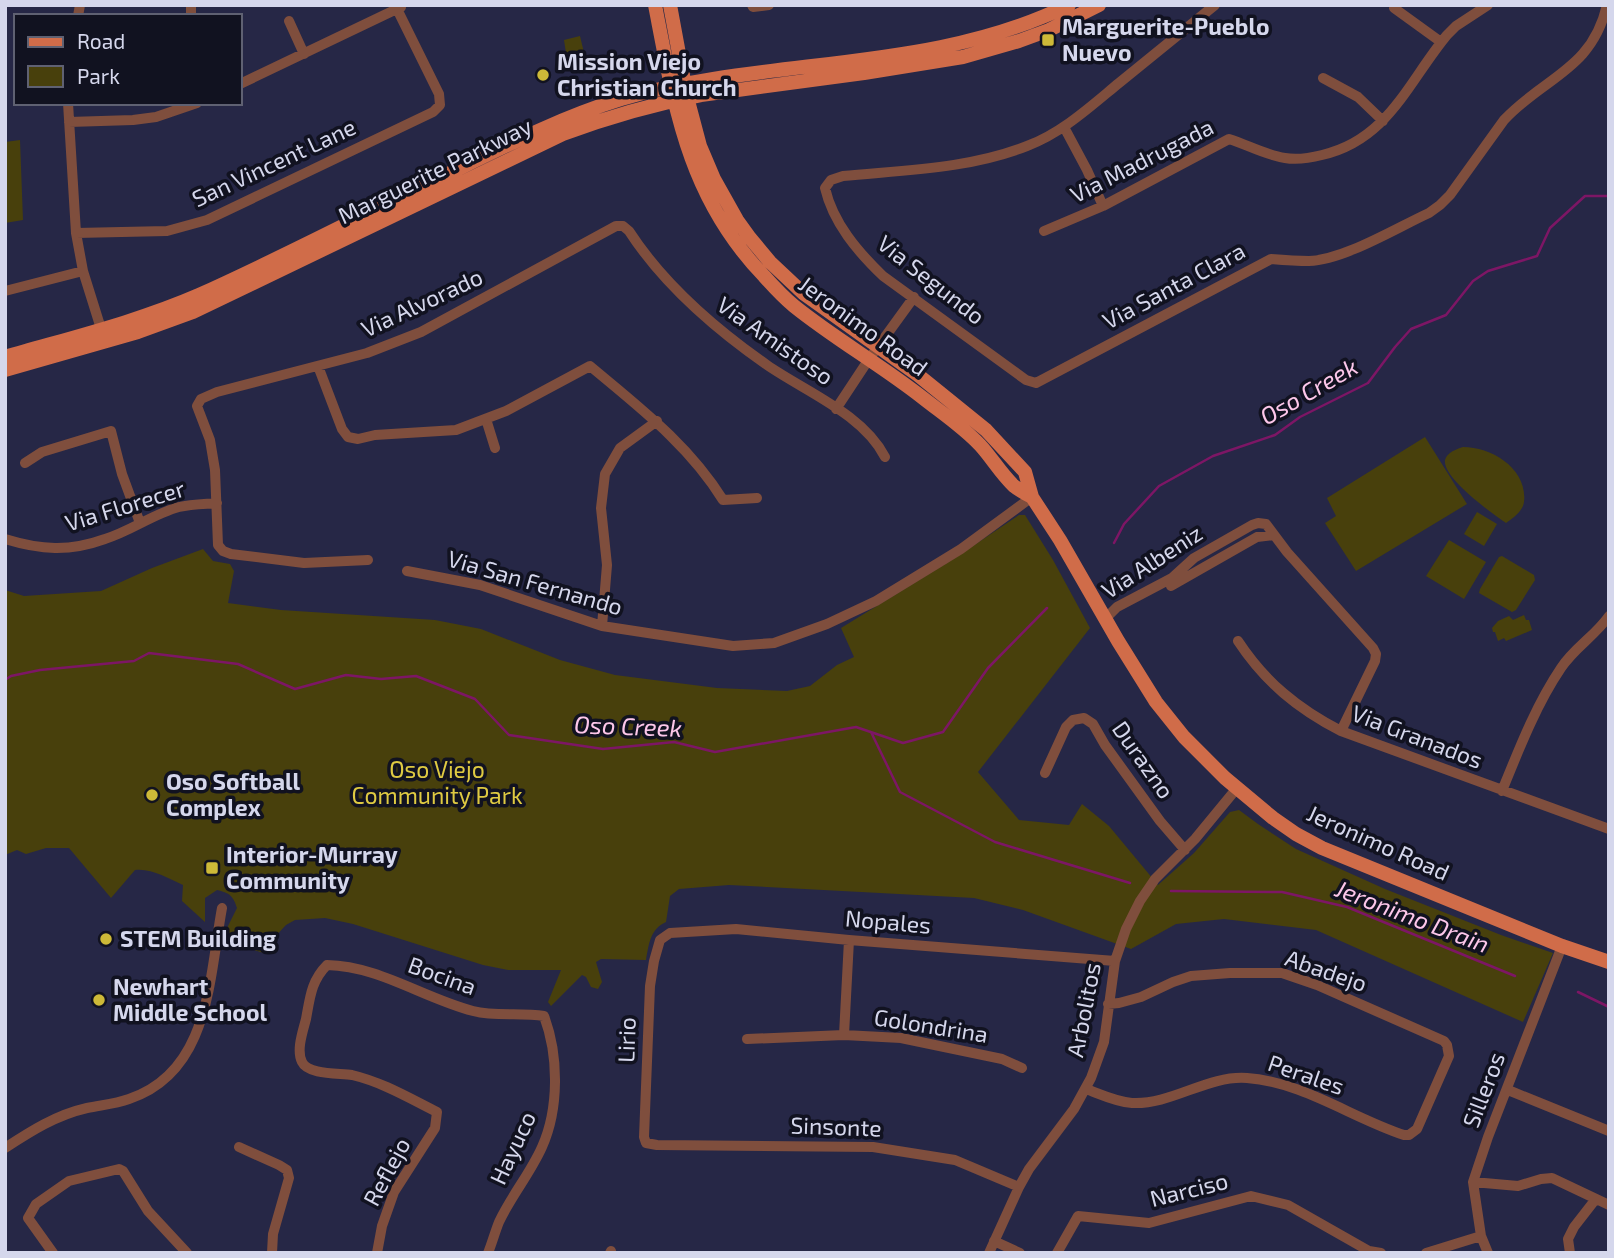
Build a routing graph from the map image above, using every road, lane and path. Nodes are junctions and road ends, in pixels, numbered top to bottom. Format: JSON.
{"nodes":[{"id":1,"x":655,"y":5,"type":"edge"},
{"id":2,"x":670,"y":5,"type":"edge"},
{"id":3,"x":769,"y":5,"type":"edge"},
{"id":4,"x":1069,"y":5,"type":"edge"},
{"id":5,"x":1099,"y":5,"type":"edge"},
{"id":6,"x":1488,"y":5,"type":"edge"},
{"id":7,"x":1607,"y":5,"type":"edge"},
{"id":8,"x":752,"y":6,"type":"edge"},
{"id":9,"x":1211,"y":6,"type":"edge"},
{"id":10,"x":400,"y":7,"type":"edge"},
{"id":11,"x":1394,"y":8,"type":"dead end"},
{"id":12,"x":1045,"y":17,"type":"edge"},
{"id":13,"x":289,"y":21,"type":"dead end"},
{"id":14,"x":1441,"y":42,"type":"junction"},
{"id":15,"x":304,"y":54,"type":"junction"},
{"id":16,"x":1323,"y":78,"type":"dead end"},
{"id":17,"x":242,"y":83,"type":"edge"},
{"id":18,"x":679,"y":92,"type":"junction"},
{"id":19,"x":68,"y":105,"type":"edge"},
{"id":20,"x":192,"y":105,"type":"edge"},
{"id":21,"x":1383,"y":121,"type":"junction"},
{"id":22,"x":69,"y":122,"type":"junction"},
{"id":23,"x":1064,"y":127,"type":"junction"},
{"id":24,"x":1103,"y":206,"type":"junction"},
{"id":25,"x":616,"y":226,"type":"joint"},
{"id":26,"x":1044,"y":231,"type":"dead end"},
{"id":27,"x":76,"y":233,"type":"junction"},
{"id":28,"x":83,"y":271,"type":"junction"},
{"id":29,"x":5,"y":291,"type":"edge"},
{"id":30,"x":914,"y":298,"type":"junction"},
{"id":31,"x":103,"y":336,"type":"junction"},
{"id":32,"x":873,"y":353,"type":"junction"},
{"id":33,"x":5,"y":357,"type":"edge"},
{"id":34,"x":318,"y":366,"type":"junction"},
{"id":35,"x":5,"y":370,"type":"edge"},
{"id":36,"x":1036,"y":383,"type":"joint"},
{"id":37,"x":836,"y":409,"type":"junction"},
{"id":38,"x":486,"y":419,"type":"junction"},
{"id":39,"x":657,"y":421,"type":"junction"},
{"id":40,"x":495,"y":448,"type":"dead end"},
{"id":41,"x":885,"y":457,"type":"dead end"},
{"id":42,"x":25,"y":463,"type":"dead end"},
{"id":43,"x":1032,"y":497,"type":"junction"},
{"id":44,"x":757,"y":498,"type":"dead end"},
{"id":45,"x":217,"y":503,"type":"junction"},
{"id":46,"x":140,"y":523,"type":"junction"},
{"id":47,"x":1274,"y":535,"type":"junction"},
{"id":48,"x":5,"y":539,"type":"edge"},
{"id":49,"x":1226,"y":539,"type":"junction"},
{"id":50,"x":1233,"y":552,"type":"junction"},
{"id":51,"x":368,"y":560,"type":"dead end"},
{"id":52,"x":407,"y":571,"type":"dead end"},
{"id":53,"x":1609,"y":616,"type":"edge"},
{"id":54,"x":1106,"y":618,"type":"junction"},
{"id":55,"x":602,"y":626,"type":"junction"},
{"id":56,"x":1238,"y":641,"type":"dead end"},
{"id":57,"x":1341,"y":731,"type":"junction"},
{"id":58,"x":1045,"y":773,"type":"dead end"},
{"id":59,"x":1237,"y":788,"type":"junction"},
{"id":60,"x":1502,"y":791,"type":"junction"},
{"id":61,"x":1609,"y":829,"type":"edge"},
{"id":62,"x":1185,"y":850,"type":"junction"},
{"id":63,"x":222,"y":908,"type":"dead end"},
{"id":64,"x":660,"y":940,"type":"joint"},
{"id":65,"x":849,"y":940,"type":"junction"},
{"id":66,"x":1562,"y":946,"type":"junction"},
{"id":67,"x":1115,"y":961,"type":"junction"},
{"id":68,"x":1609,"y":962,"type":"edge"},
{"id":69,"x":1108,"y":1004,"type":"junction"},
{"id":70,"x":544,"y":1016,"type":"joint"},
{"id":71,"x":844,"y":1035,"type":"junction"},
{"id":72,"x":747,"y":1039,"type":"dead end"},
{"id":73,"x":1444,"y":1041,"type":"joint"},
{"id":74,"x":1022,"y":1068,"type":"dead end"},
{"id":75,"x":1086,"y":1088,"type":"junction"},
{"id":76,"x":1508,"y":1090,"type":"junction"},
{"id":77,"x":437,"y":1112,"type":"joint"},
{"id":78,"x":1609,"y":1130,"type":"edge"},
{"id":79,"x":646,"y":1143,"type":"joint"},
{"id":80,"x":239,"y":1147,"type":"dead end"},
{"id":81,"x":5,"y":1148,"type":"edge"},
{"id":82,"x":1473,"y":1182,"type":"junction"},
{"id":83,"x":1019,"y":1187,"type":"junction"},
{"id":84,"x":1595,"y":1199,"type":"junction"},
{"id":85,"x":1609,"y":1205,"type":"edge"},
{"id":86,"x":1481,"y":1236,"type":"junction"},
{"id":87,"x":994,"y":1241,"type":"junction"},
{"id":88,"x":53,"y":1253,"type":"edge"},
{"id":89,"x":187,"y":1253,"type":"edge"},
{"id":90,"x":272,"y":1253,"type":"edge"},
{"id":91,"x":377,"y":1253,"type":"edge"},
{"id":92,"x":488,"y":1253,"type":"edge"},
{"id":93,"x":989,"y":1253,"type":"edge"},
{"id":94,"x":1020,"y":1253,"type":"edge"},
{"id":95,"x":1057,"y":1253,"type":"edge"},
{"id":96,"x":1381,"y":1253,"type":"edge"},
{"id":97,"x":1426,"y":1253,"type":"edge"},
{"id":98,"x":1488,"y":1253,"type":"edge"},
{"id":99,"x":1570,"y":1253,"type":"edge"}],
"edges":[{"from":1,"to":18,"type":"main road","name":"Jeronimo Road"},
{"from":2,"to":18,"type":"main road","name":"Jeronimo Road"},
{"from":3,"to":8,"type":"street"},
{"from":4,"to":12,"type":"main road","name":"Marguerite Parkway"},
{"from":5,"to":12,"type":"main road","name":"Marguerite Parkway"},
{"from":6,"to":14,"type":"street","name":"Via Madrugada"},
{"from":7,"to":36,"type":"street","name":"Via Santa Clara"},
{"from":9,"to":23,"type":"street"},
{"from":10,"to":15,"type":"street"},
{"from":10,"to":27,"type":"street","name":"San Vincent Lane"},
{"from":11,"to":14,"type":"street"},
{"from":12,"to":18,"type":"main road","name":"Marguerite Parkway"},
{"from":13,"to":15,"type":"street"},
{"from":14,"to":21,"type":"street","name":"Via Madrugada"},
{"from":15,"to":17,"type":"street"},
{"from":16,"to":21,"type":"street"},
{"from":18,"to":31,"type":"main road","name":"Marguerite Parkway"},
{"from":18,"to":32,"type":"main road","name":"Jeronimo Road"},
{"from":19,"to":22,"type":"street"},
{"from":20,"to":22,"type":"street"},
{"from":21,"to":24,"type":"street","name":"Via Madrugada"},
{"from":22,"to":27,"type":"street"},
{"from":23,"to":24,"type":"street"},
{"from":23,"to":30,"type":"street","name":"Via Segundo"},
{"from":24,"to":26,"type":"street","name":"Via Madrugada"},
{"from":25,"to":34,"type":"street","name":"Via Alvorado"},
{"from":25,"to":37,"type":"street","name":"Via Amistoso"},
{"from":27,"to":28,"type":"street"},
{"from":28,"to":29,"type":"street"},
{"from":28,"to":31,"type":"street"},
{"from":30,"to":32,"type":"street"},
{"from":30,"to":36,"type":"street","name":"Via Segundo"},
{"from":31,"to":33,"type":"main road","name":"Marguerite Parkway"},
{"from":31,"to":35,"type":"main road","name":"Marguerite Parkway"},
{"from":32,"to":37,"type":"street"},
{"from":32,"to":43,"type":"main road","name":"Jeronimo Road"},
{"from":34,"to":38,"type":"street"},
{"from":34,"to":45,"type":"street","name":"Via Alvorado"},
{"from":37,"to":41,"type":"street","name":"Via Amistoso"},
{"from":38,"to":39,"type":"street"},
{"from":38,"to":40,"type":"street"},
{"from":39,"to":44,"type":"street"},
{"from":39,"to":55,"type":"street"},
{"from":42,"to":46,"type":"street"},
{"from":43,"to":54,"type":"main road","name":"Jeronimo Road"},
{"from":43,"to":55,"type":"street","name":"Via San Fernando"},
{"from":45,"to":46,"type":"street","name":"Via Florecer"},
{"from":45,"to":51,"type":"street"},
{"from":46,"to":48,"type":"street","name":"Via Florecer"},
{"from":47,"to":49,"type":"street","name":"Via Albeniz"},
{"from":47,"to":50,"type":"street","name":"Via Albeniz"},
{"from":47,"to":57,"type":"street"},
{"from":49,"to":50,"type":"street"},
{"from":49,"to":54,"type":"street","name":"Via Albeniz"},
{"from":50,"to":54,"type":"street","name":"Via Albeniz"},
{"from":52,"to":55,"type":"street","name":"Via San Fernando"},
{"from":53,"to":60,"type":"street"},
{"from":54,"to":59,"type":"main road","name":"Jeronimo Road"},
{"from":56,"to":57,"type":"street","name":"Via Granados"},
{"from":57,"to":60,"type":"street","name":"Via Granados"},
{"from":58,"to":62,"type":"street","name":"Durazno"},
{"from":59,"to":62,"type":"street","name":"Arbolitos"},
{"from":59,"to":66,"type":"main road","name":"Jeronimo Road"},
{"from":60,"to":61,"type":"street","name":"Via Granados"},
{"from":62,"to":67,"type":"street","name":"Arbolitos"},
{"from":63,"to":81,"type":"street"},
{"from":64,"to":65,"type":"street","name":"Nopales"},
{"from":64,"to":79,"type":"street","name":"Lirio"},
{"from":65,"to":67,"type":"street","name":"Nopales"},
{"from":65,"to":71,"type":"street"},
{"from":66,"to":68,"type":"main road","name":"Jeronimo Road"},
{"from":66,"to":76,"type":"street","name":"Silleros"},
{"from":67,"to":69,"type":"street","name":"Arbolitos"},
{"from":69,"to":73,"type":"street","name":"Abadejo"},
{"from":69,"to":75,"type":"street","name":"Arbolitos"},
{"from":70,"to":77,"type":"street","name":"Bocina"},
{"from":70,"to":92,"type":"street","name":"Hayuco"},
{"from":71,"to":72,"type":"street","name":"Golondrina"},
{"from":71,"to":74,"type":"street","name":"Golondrina"},
{"from":73,"to":75,"type":"street","name":"Perales"},
{"from":75,"to":83,"type":"street","name":"Arbolitos"},
{"from":76,"to":78,"type":"street"},
{"from":76,"to":82,"type":"street","name":"Silleros"},
{"from":77,"to":91,"type":"street","name":"Reflejo"},
{"from":79,"to":83,"type":"street","name":"Sinsonte"},
{"from":80,"to":90,"type":"street"},
{"from":82,"to":84,"type":"street"},
{"from":82,"to":86,"type":"street","name":"Silleros"},
{"from":83,"to":87,"type":"street","name":"Arbolitos"},
{"from":84,"to":85,"type":"street"},
{"from":84,"to":99,"type":"street"},
{"from":86,"to":97,"type":"street"},
{"from":86,"to":98,"type":"street","name":"Silleros"},
{"from":87,"to":93,"type":"street","name":"Arbolitos"},
{"from":87,"to":94,"type":"street"},
{"from":88,"to":89,"type":"street"},
{"from":95,"to":96,"type":"street","name":"Narciso"}]}
